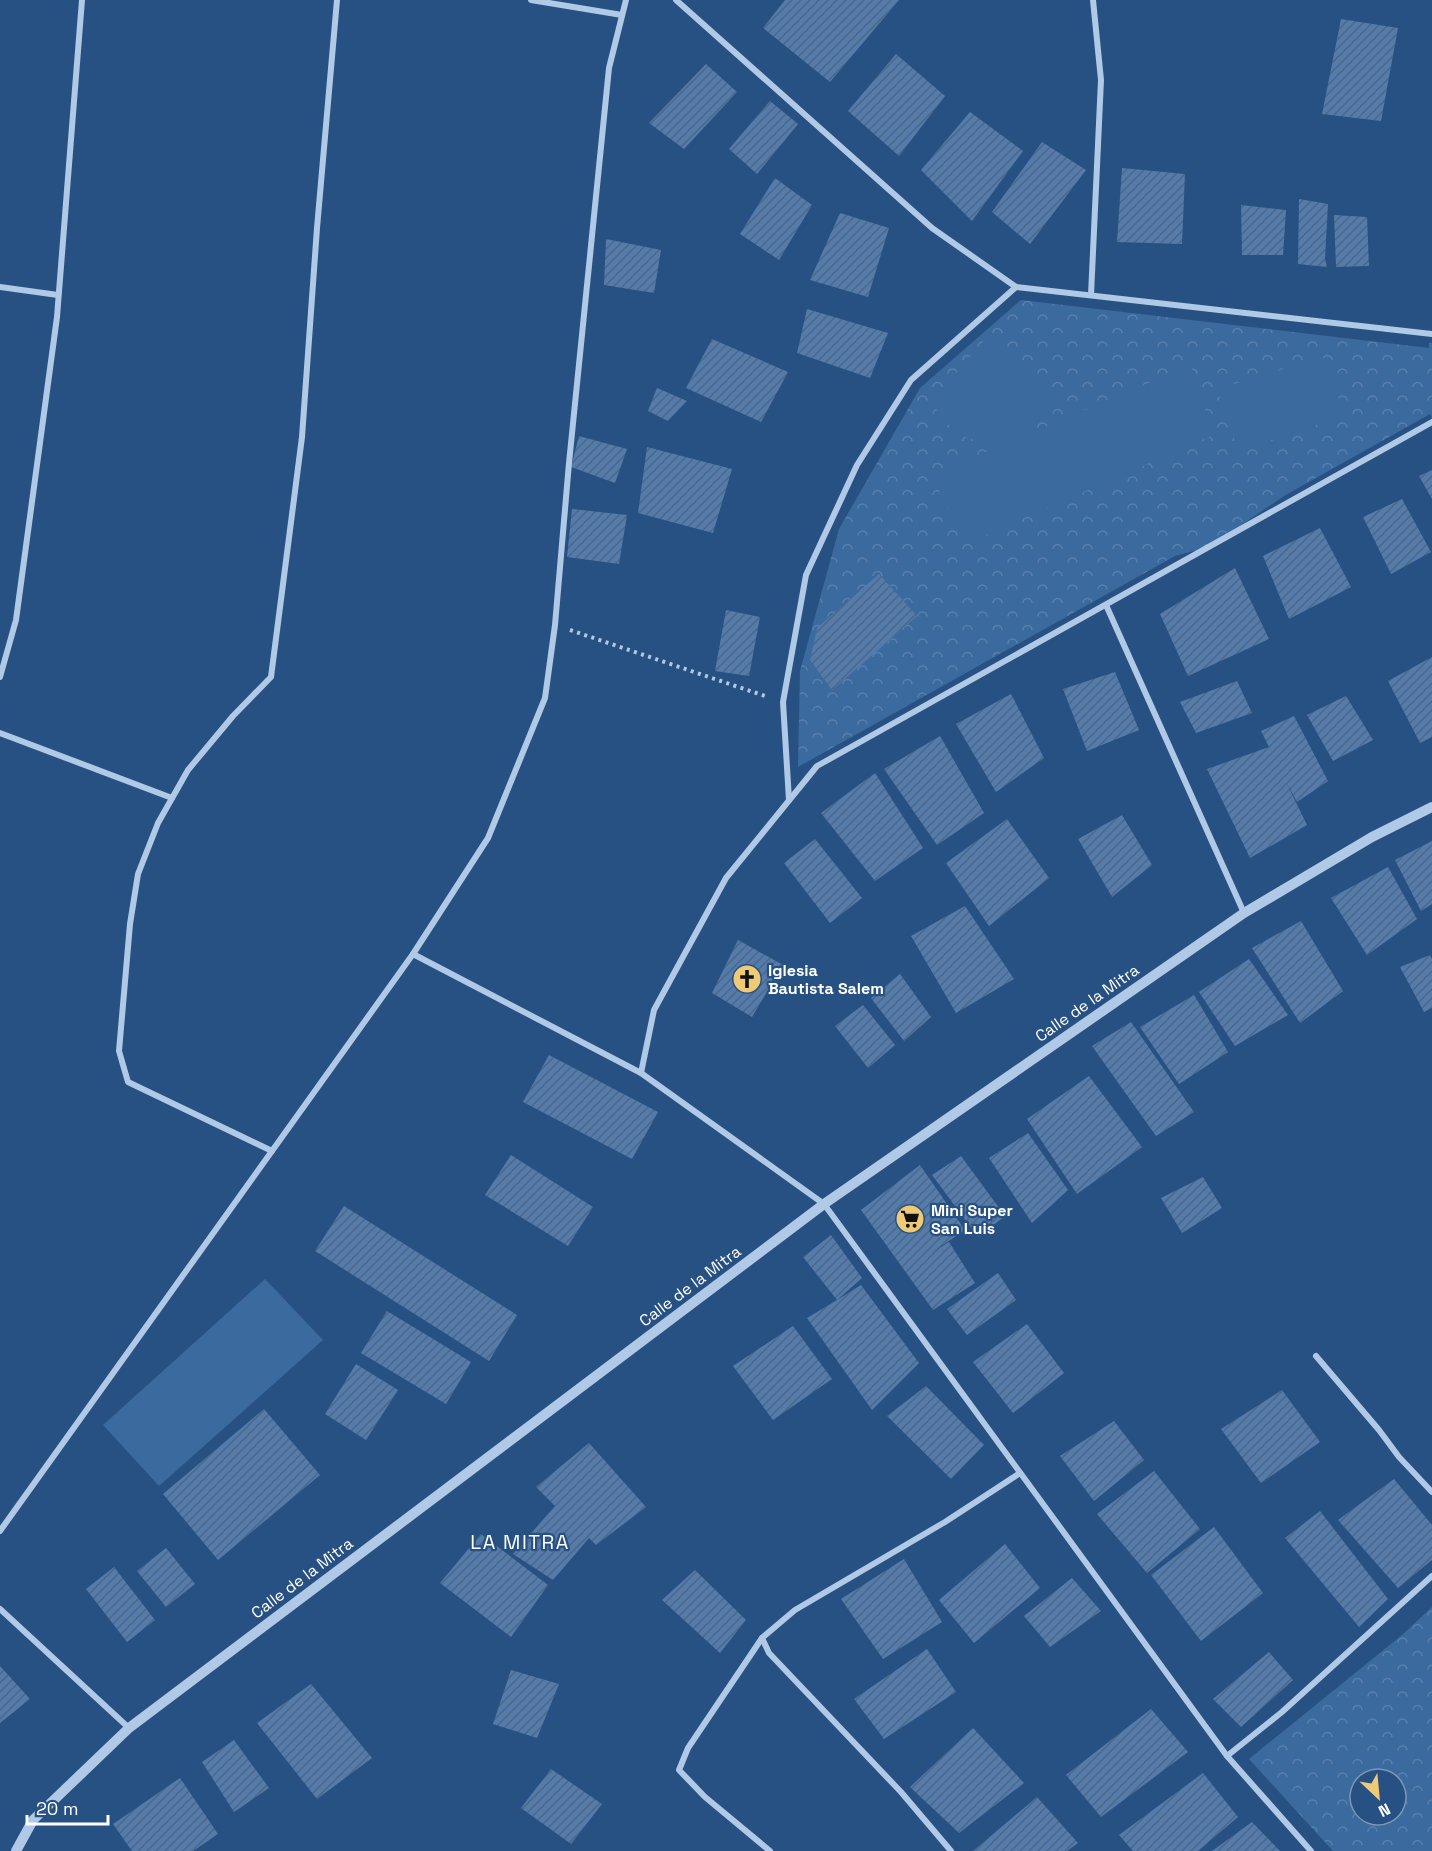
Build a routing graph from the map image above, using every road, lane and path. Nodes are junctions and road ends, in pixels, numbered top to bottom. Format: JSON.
{"nodes":[{"id":1,"x":82,"y":0,"type":"edge"},
{"id":2,"x":337,"y":0,"type":"edge"},
{"id":3,"x":531,"y":0,"type":"edge"},
{"id":4,"x":626,"y":0,"type":"edge"},
{"id":5,"x":676,"y":0,"type":"edge"},
{"id":6,"x":1093,"y":0,"type":"edge"},
{"id":7,"x":622,"y":15,"type":"junction"},
{"id":8,"x":0,"y":287,"type":"edge"},
{"id":9,"x":1016,"y":287,"type":"junction"},
{"id":10,"x":58,"y":295,"type":"junction"},
{"id":11,"x":1091,"y":295,"type":"junction"},
{"id":12,"x":1432,"y":334,"type":"edge"},
{"id":13,"x":1432,"y":422,"type":"edge"},
{"id":14,"x":1106,"y":605,"type":"junction"},
{"id":15,"x":555,"y":625,"type":"junction"},
{"id":16,"x":0,"y":675,"type":"edge"},
{"id":17,"x":783,"y":702,"type":"junction"},
{"id":18,"x":0,"y":733,"type":"edge"},
{"id":19,"x":172,"y":798,"type":"junction"},
{"id":20,"x":789,"y":800,"type":"junction"},
{"id":21,"x":1432,"y":807,"type":"edge"},
{"id":22,"x":1244,"y":913,"type":"junction"},
{"id":23,"x":413,"y":954,"type":"junction"},
{"id":24,"x":641,"y":1073,"type":"junction"},
{"id":25,"x":272,"y":1151,"type":"junction"},
{"id":26,"x":824,"y":1203,"type":"junction"},
{"id":27,"x":1316,"y":1356,"type":"dead end"},
{"id":28,"x":1020,"y":1473,"type":"junction"},
{"id":29,"x":1432,"y":1492,"type":"edge"},
{"id":30,"x":0,"y":1531,"type":"edge"},
{"id":31,"x":1432,"y":1576,"type":"edge"},
{"id":32,"x":0,"y":1609,"type":"edge"},
{"id":33,"x":762,"y":1638,"type":"junction"},
{"id":34,"x":129,"y":1728,"type":"junction"},
{"id":35,"x":1227,"y":1756,"type":"junction"},
{"id":36,"x":16,"y":1851,"type":"edge"},
{"id":37,"x":770,"y":1851,"type":"edge"},
{"id":38,"x":951,"y":1851,"type":"edge"},
{"id":39,"x":1311,"y":1851,"type":"edge"}],
"edges":[{"from":1,"to":10,"type":"street"},
{"from":2,"to":19,"type":"street"},
{"from":3,"to":7,"type":"street"},
{"from":4,"to":7,"type":"street"},
{"from":5,"to":9,"type":"street"},
{"from":6,"to":11,"type":"street"},
{"from":7,"to":15,"type":"street"},
{"from":8,"to":10,"type":"street"},
{"from":9,"to":11,"type":"street"},
{"from":9,"to":17,"type":"street"},
{"from":10,"to":16,"type":"street"},
{"from":11,"to":12,"type":"street"},
{"from":13,"to":14,"type":"street"},
{"from":14,"to":20,"type":"street"},
{"from":14,"to":22,"type":"street"},
{"from":15,"to":17,"type":"path"},
{"from":15,"to":23,"type":"street"},
{"from":17,"to":20,"type":"street"},
{"from":18,"to":19,"type":"street"},
{"from":19,"to":25,"type":"street"},
{"from":20,"to":24,"type":"street"},
{"from":21,"to":22,"type":"street","name":"Calle de la Mitra"},
{"from":22,"to":26,"type":"street","name":"Calle de la Mitra"},
{"from":23,"to":24,"type":"street"},
{"from":23,"to":25,"type":"street"},
{"from":24,"to":26,"type":"street"},
{"from":25,"to":30,"type":"street"},
{"from":26,"to":28,"type":"street"},
{"from":26,"to":34,"type":"street","name":"Calle de la Mitra"},
{"from":27,"to":29,"type":"street"},
{"from":28,"to":33,"type":"street"},
{"from":28,"to":35,"type":"street"},
{"from":31,"to":35,"type":"street"},
{"from":32,"to":34,"type":"street"},
{"from":33,"to":37,"type":"street"},
{"from":33,"to":38,"type":"street"},
{"from":34,"to":36,"type":"street","name":"Calle de la Mitra"},
{"from":35,"to":39,"type":"street"}]}
